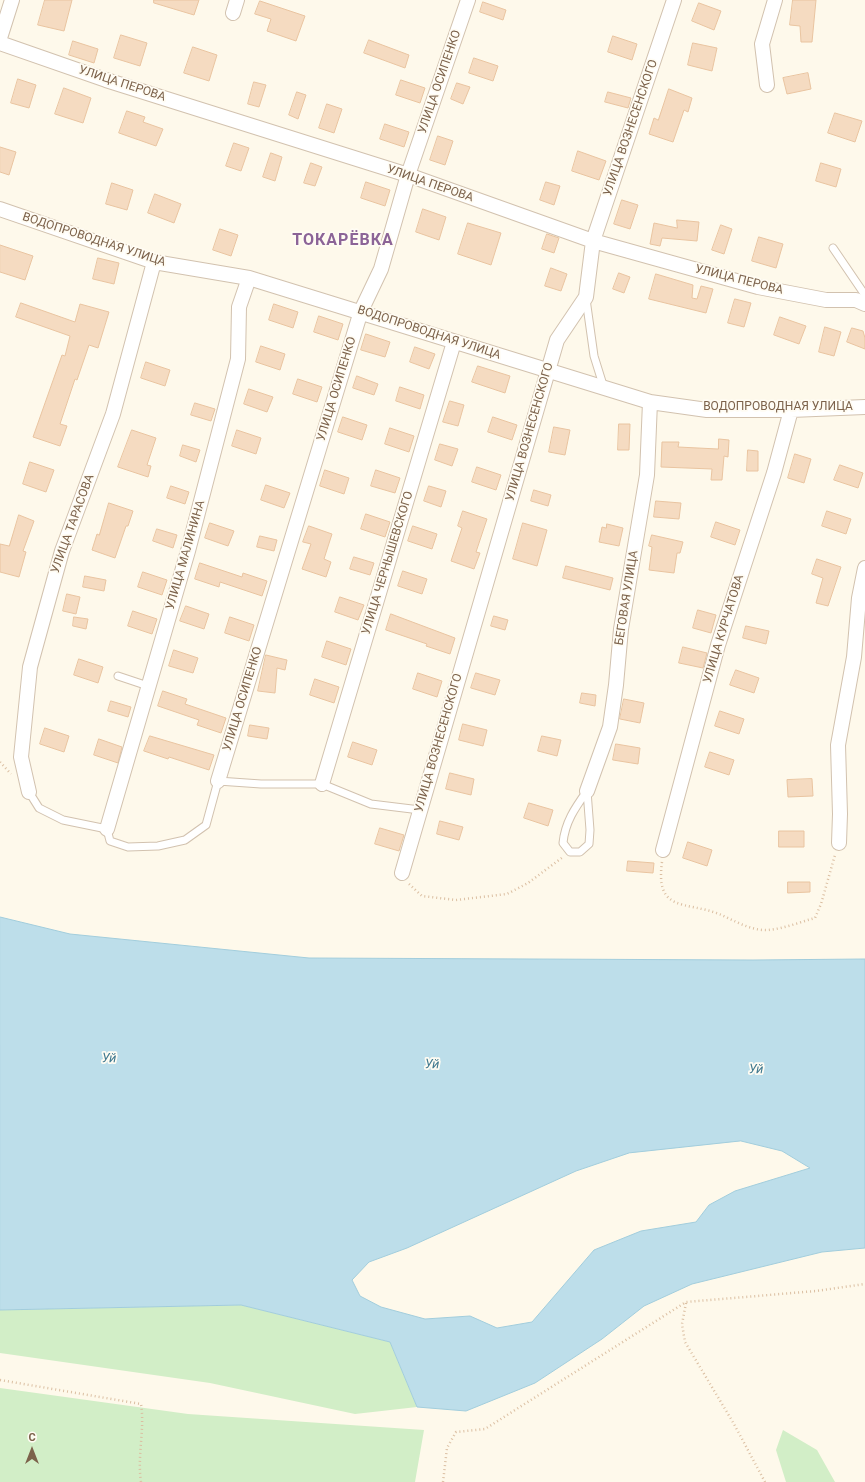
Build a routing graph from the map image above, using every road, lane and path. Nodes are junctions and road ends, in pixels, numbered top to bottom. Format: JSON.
{"nodes":[{"id":1,"x":12,"y":0,"type":"edge"},
{"id":2,"x":468,"y":0,"type":"edge"},
{"id":3,"x":674,"y":0,"type":"edge"},
{"id":4,"x":775,"y":0,"type":"edge"},
{"id":5,"x":0,"y":38,"type":"edge"},
{"id":6,"x":0,"y":43,"type":"edge"},
{"id":7,"x":767,"y":85,"type":"dead end"},
{"id":8,"x":408,"y":175,"type":"junction"},
{"id":9,"x":0,"y":209,"type":"edge"},
{"id":10,"x":593,"y":241,"type":"junction"},
{"id":11,"x":833,"y":248,"type":"dead end"},
{"id":12,"x":154,"y":262,"type":"junction"},
{"id":13,"x":249,"y":278,"type":"junction"},
{"id":14,"x":865,"y":295,"type":"edge"},
{"id":15,"x":586,"y":297,"type":"junction"},
{"id":16,"x":865,"y":304,"type":"edge"},
{"id":17,"x":361,"y":311,"type":"junction"},
{"id":18,"x":454,"y":342,"type":"junction"},
{"id":19,"x":548,"y":371,"type":"junction"},
{"id":20,"x":604,"y":388,"type":"junction"},
{"id":21,"x":650,"y":402,"type":"junction"},
{"id":22,"x":865,"y":407,"type":"edge"},
{"id":23,"x":792,"y":410,"type":"junction"},
{"id":24,"x":865,"y":568,"type":"edge"},
{"id":25,"x":118,"y":676,"type":"dead end"},
{"id":26,"x":148,"y":686,"type":"junction"},
{"id":27,"x":218,"y":781,"type":"junction"},
{"id":28,"x":322,"y":784,"type":"junction"},
{"id":29,"x":587,"y":791,"type":"junction"},
{"id":30,"x":29,"y":792,"type":"joint"},
{"id":31,"x":420,"y":810,"type":"junction"},
{"id":32,"x":106,"y":829,"type":"junction"},
{"id":33,"x":839,"y":843,"type":"joint"},
{"id":34,"x":664,"y":850,"type":"joint"},
{"id":35,"x":570,"y":852,"type":"junction"},
{"id":36,"x":402,"y":873,"type":"joint"},
{"id":37,"x":865,"y":1284,"type":"edge"},
{"id":38,"x":686,"y":1302,"type":"junction"},
{"id":39,"x":0,"y":1380,"type":"edge"},
{"id":40,"x":141,"y":1482,"type":"edge"},
{"id":41,"x":444,"y":1482,"type":"edge"},
{"id":42,"x":765,"y":1482,"type":"edge"}],
"edges":[{"from":1,"to":5,"type":"street"},
{"from":2,"to":8,"type":"street","name":"УЛИЦА ОСИПЕНКО"},
{"from":3,"to":10,"type":"street","name":"УЛИЦА ВОЗНЕСЕНСКОГО"},
{"from":4,"to":7,"type":"street"},
{"from":6,"to":8,"type":"street","name":"УЛИЦА ПЕРОВА"},
{"from":8,"to":10,"type":"street","name":"УЛИЦА ПЕРОВА"},
{"from":8,"to":17,"type":"street","name":"УЛИЦА ОСИПЕНКО"},
{"from":9,"to":12,"type":"street","name":"ВОДОПРОВОДНАЯ УЛИЦА"},
{"from":10,"to":15,"type":"street","name":"УЛИЦА ВОЗНЕСЕНСКОГО"},
{"from":10,"to":16,"type":"street","name":"УЛИЦА ПЕРОВА"},
{"from":11,"to":14,"type":"lane"},
{"from":12,"to":13,"type":"street","name":"ВОДОПРОВОДНАЯ УЛИЦА"},
{"from":12,"to":30,"type":"street","name":"УЛИЦА ТАРАСОВА"},
{"from":13,"to":17,"type":"street","name":"ВОДОПРОВОДНАЯ УЛИЦА"},
{"from":13,"to":26,"type":"street","name":"УЛИЦА МАЛИНИНА"},
{"from":15,"to":19,"type":"street","name":"УЛИЦА ВОЗНЕСЕНСКОГО"},
{"from":15,"to":20,"type":"lane"},
{"from":17,"to":18,"type":"street","name":"ВОДОПРОВОДНАЯ УЛИЦА"},
{"from":17,"to":27,"type":"street","name":"УЛИЦА ОСИПЕНКО"},
{"from":18,"to":19,"type":"street","name":"ВОДОПРОВОДНАЯ УЛИЦА"},
{"from":18,"to":28,"type":"street","name":"УЛИЦА ЧЕРНЫШЕВСКОГО"},
{"from":19,"to":20,"type":"street","name":"ВОДОПРОВОДНАЯ УЛИЦА"},
{"from":19,"to":31,"type":"street","name":"УЛИЦА ВОЗНЕСЕНСКОГО"},
{"from":20,"to":21,"type":"street","name":"ВОДОПРОВОДНАЯ УЛИЦА"},
{"from":21,"to":23,"type":"street","name":"ВОДОПРОВОДНАЯ УЛИЦА"},
{"from":21,"to":29,"type":"street","name":"БЕГОВАЯ УЛИЦА"},
{"from":22,"to":23,"type":"street","name":"ВОДОПРОВОДНАЯ УЛИЦА"},
{"from":23,"to":34,"type":"street","name":"УЛИЦА КУРЧАТОВА"},
{"from":24,"to":33,"type":"street"},
{"from":25,"to":26,"type":"lane"},
{"from":26,"to":32,"type":"street","name":"УЛИЦА МАЛИНИНА"},
{"from":27,"to":28,"type":"lane"},
{"from":27,"to":32,"type":"lane"},
{"from":28,"to":31,"type":"lane"},
{"from":29,"to":35,"type":"lane"},
{"from":29,"to":35,"type":"lane"},
{"from":30,"to":32,"type":"lane"},
{"from":31,"to":36,"type":"street","name":"УЛИЦА ВОЗНЕСЕНСКОГО"},
{"from":33,"to":34,"type":"path"},
{"from":35,"to":36,"type":"path"},
{"from":37,"to":38,"type":"path"},
{"from":38,"to":41,"type":"path"},
{"from":38,"to":42,"type":"path"},
{"from":39,"to":40,"type":"path"}]}
